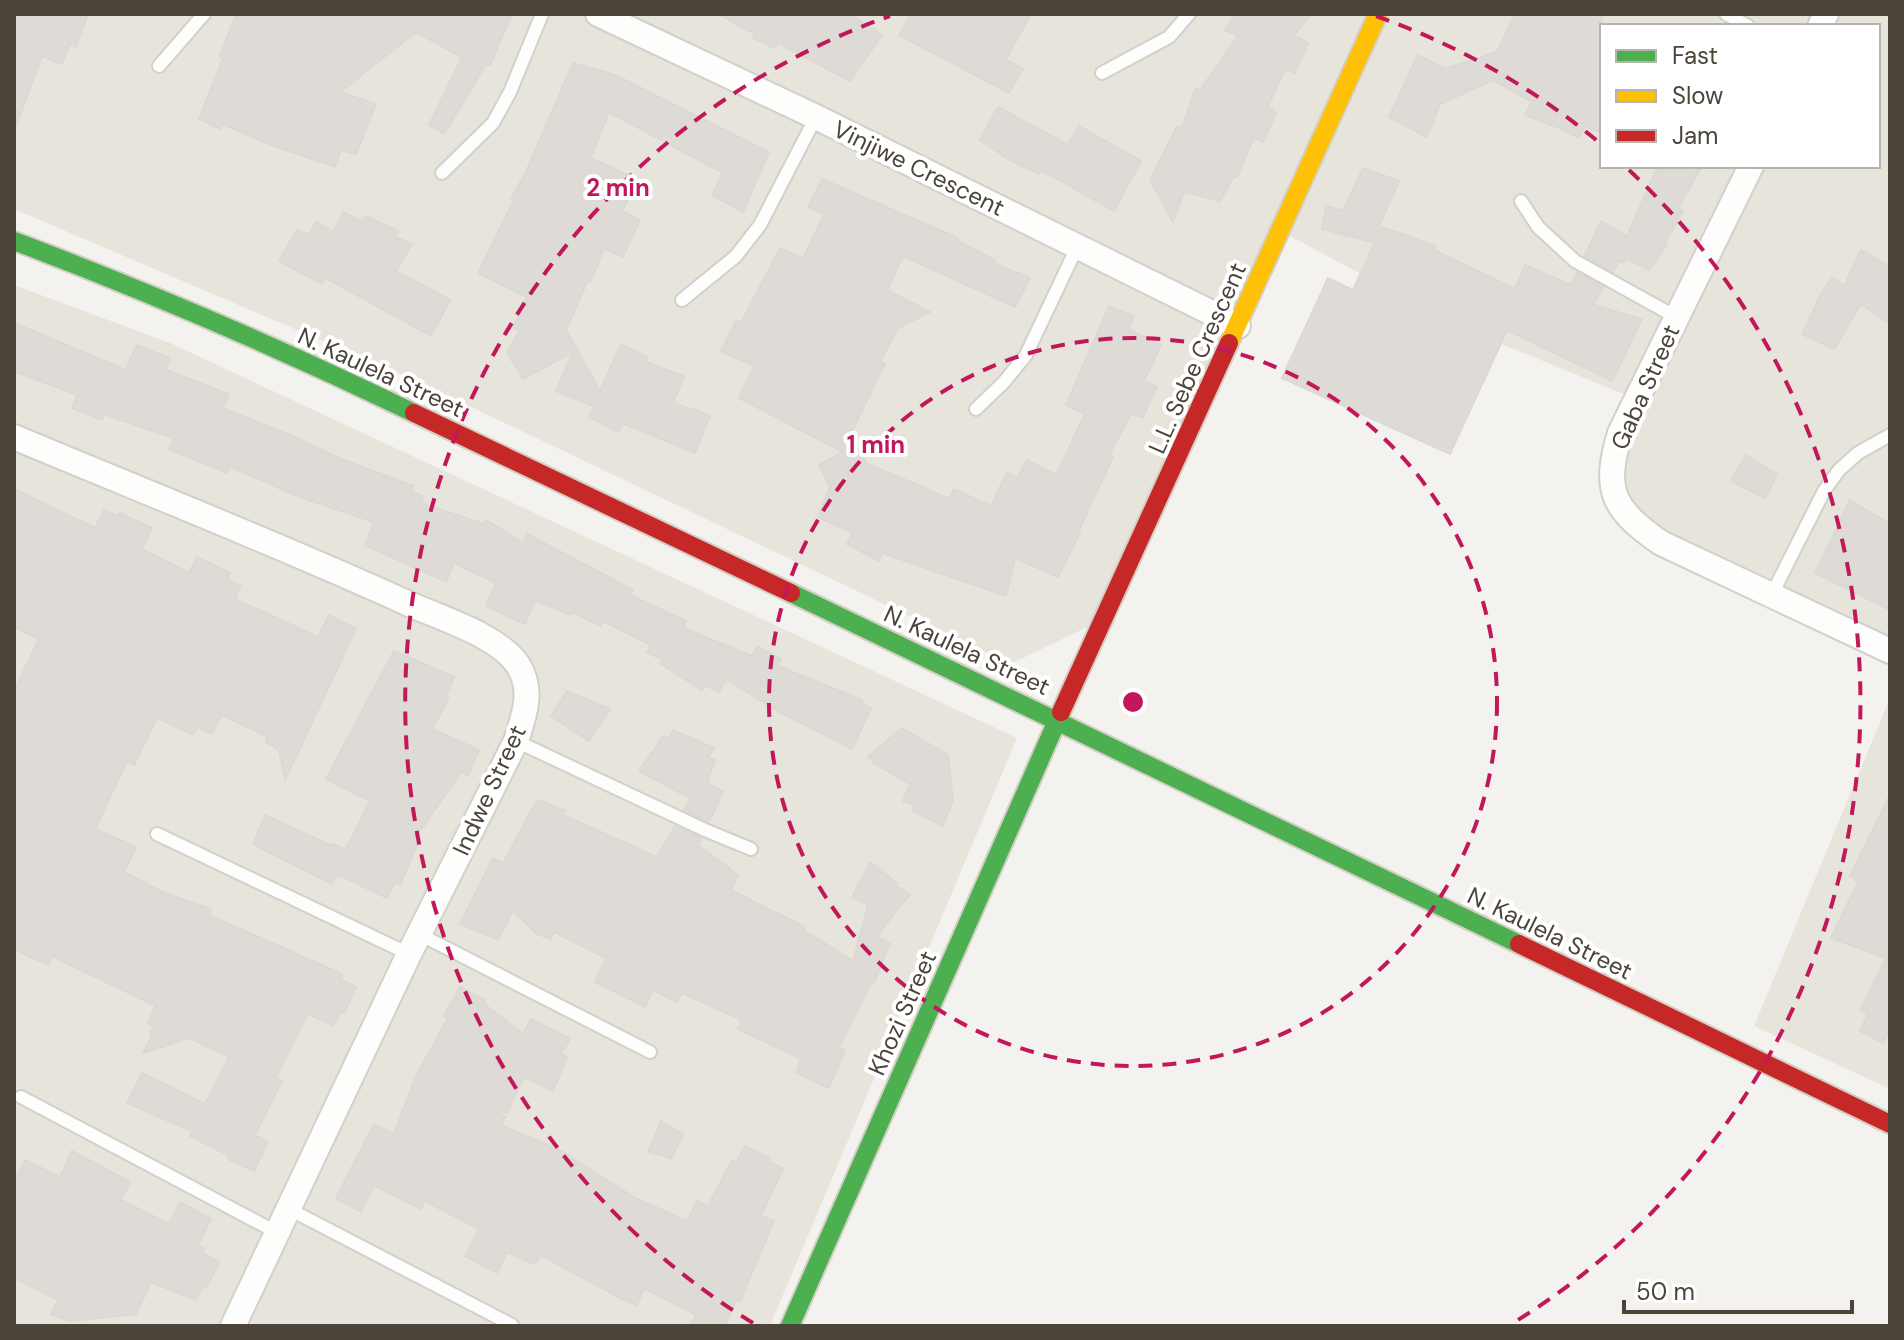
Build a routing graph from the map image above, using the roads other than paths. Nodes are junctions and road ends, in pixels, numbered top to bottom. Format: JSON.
{"nodes":[{"id":1,"x":204,"y":14,"type":"edge"},
{"id":2,"x":542,"y":14,"type":"edge"},
{"id":3,"x":598,"y":14,"type":"edge"},
{"id":4,"x":1189,"y":14,"type":"edge"},
{"id":5,"x":1378,"y":14,"type":"edge"},
{"id":6,"x":1726,"y":14,"type":"edge"},
{"id":7,"x":1744,"y":24,"type":"edge"},
{"id":8,"x":159,"y":66,"type":"dead end"},
{"id":9,"x":1102,"y":73,"type":"dead end"},
{"id":10,"x":816,"y":117,"type":"junction"},
{"id":11,"x":1750,"y":168,"type":"edge"},
{"id":12,"x":442,"y":173,"type":"dead end"},
{"id":13,"x":1521,"y":201,"type":"dead end"},
{"id":14,"x":14,"y":241,"type":"edge"},
{"id":15,"x":1078,"y":245,"type":"junction"},
{"id":16,"x":682,"y":300,"type":"dead end"},
{"id":17,"x":1676,"y":317,"type":"junction"},
{"id":18,"x":1238,"y":326,"type":"junction"},
{"id":19,"x":976,"y":409,"type":"dead end"},
{"id":20,"x":1890,"y":435,"type":"edge"},
{"id":21,"x":14,"y":437,"type":"edge"},
{"id":22,"x":1771,"y":596,"type":"junction"},
{"id":23,"x":1890,"y":651,"type":"edge"},
{"id":24,"x":1058,"y":720,"type":"junction"},
{"id":25,"x":516,"y":741,"type":"junction"},
{"id":26,"x":157,"y":834,"type":"dead end"},
{"id":27,"x":751,"y":849,"type":"dead end"},
{"id":28,"x":414,"y":944,"type":"junction"},
{"id":29,"x":650,"y":1052,"type":"dead end"},
{"id":30,"x":21,"y":1097,"type":"dead end"},
{"id":31,"x":1890,"y":1124,"type":"edge"},
{"id":32,"x":289,"y":1209,"type":"junction"},
{"id":33,"x":278,"y":1233,"type":"junction"},
{"id":34,"x":512,"y":1325,"type":"edge"},
{"id":35,"x":233,"y":1326,"type":"edge"},
{"id":36,"x":790,"y":1326,"type":"edge"}],
"edges":[{"from":1,"to":8,"type":"lane"},
{"from":2,"to":12,"type":"lane"},
{"from":3,"to":10,"type":"street","name":"Vinjiwe Crescent"},
{"from":4,"to":9,"type":"lane"},
{"from":5,"to":18,"type":"street","name":"L.L. Sebe Crescent"},
{"from":6,"to":7,"type":"lane"},
{"from":10,"to":15,"type":"street","name":"Vinjiwe Crescent"},
{"from":10,"to":16,"type":"lane"},
{"from":11,"to":17,"type":"street","name":"Gaba Street"},
{"from":13,"to":17,"type":"lane"},
{"from":14,"to":24,"type":"street","name":"N. Kaulela Street"},
{"from":15,"to":18,"type":"street","name":"Vinjiwe Crescent"},
{"from":15,"to":19,"type":"lane"},
{"from":17,"to":22,"type":"street","name":"Gaba Street"},
{"from":18,"to":24,"type":"street","name":"L.L. Sebe Crescent"},
{"from":20,"to":22,"type":"lane"},
{"from":21,"to":25,"type":"street","name":"Indwe Street"},
{"from":22,"to":23,"type":"street","name":"Gaba Street"},
{"from":24,"to":31,"type":"street","name":"N. Kaulela Street"},
{"from":24,"to":36,"type":"street","name":"Khozi Street"},
{"from":25,"to":27,"type":"lane"},
{"from":25,"to":28,"type":"street","name":"Indwe Street"},
{"from":26,"to":28,"type":"lane"},
{"from":28,"to":29,"type":"lane"},
{"from":28,"to":32,"type":"street","name":"Indwe Street"},
{"from":30,"to":33,"type":"lane"},
{"from":32,"to":33,"type":"street","name":"Indwe Street"},
{"from":32,"to":34,"type":"lane"},
{"from":33,"to":35,"type":"street","name":"Indwe Street"}]}
